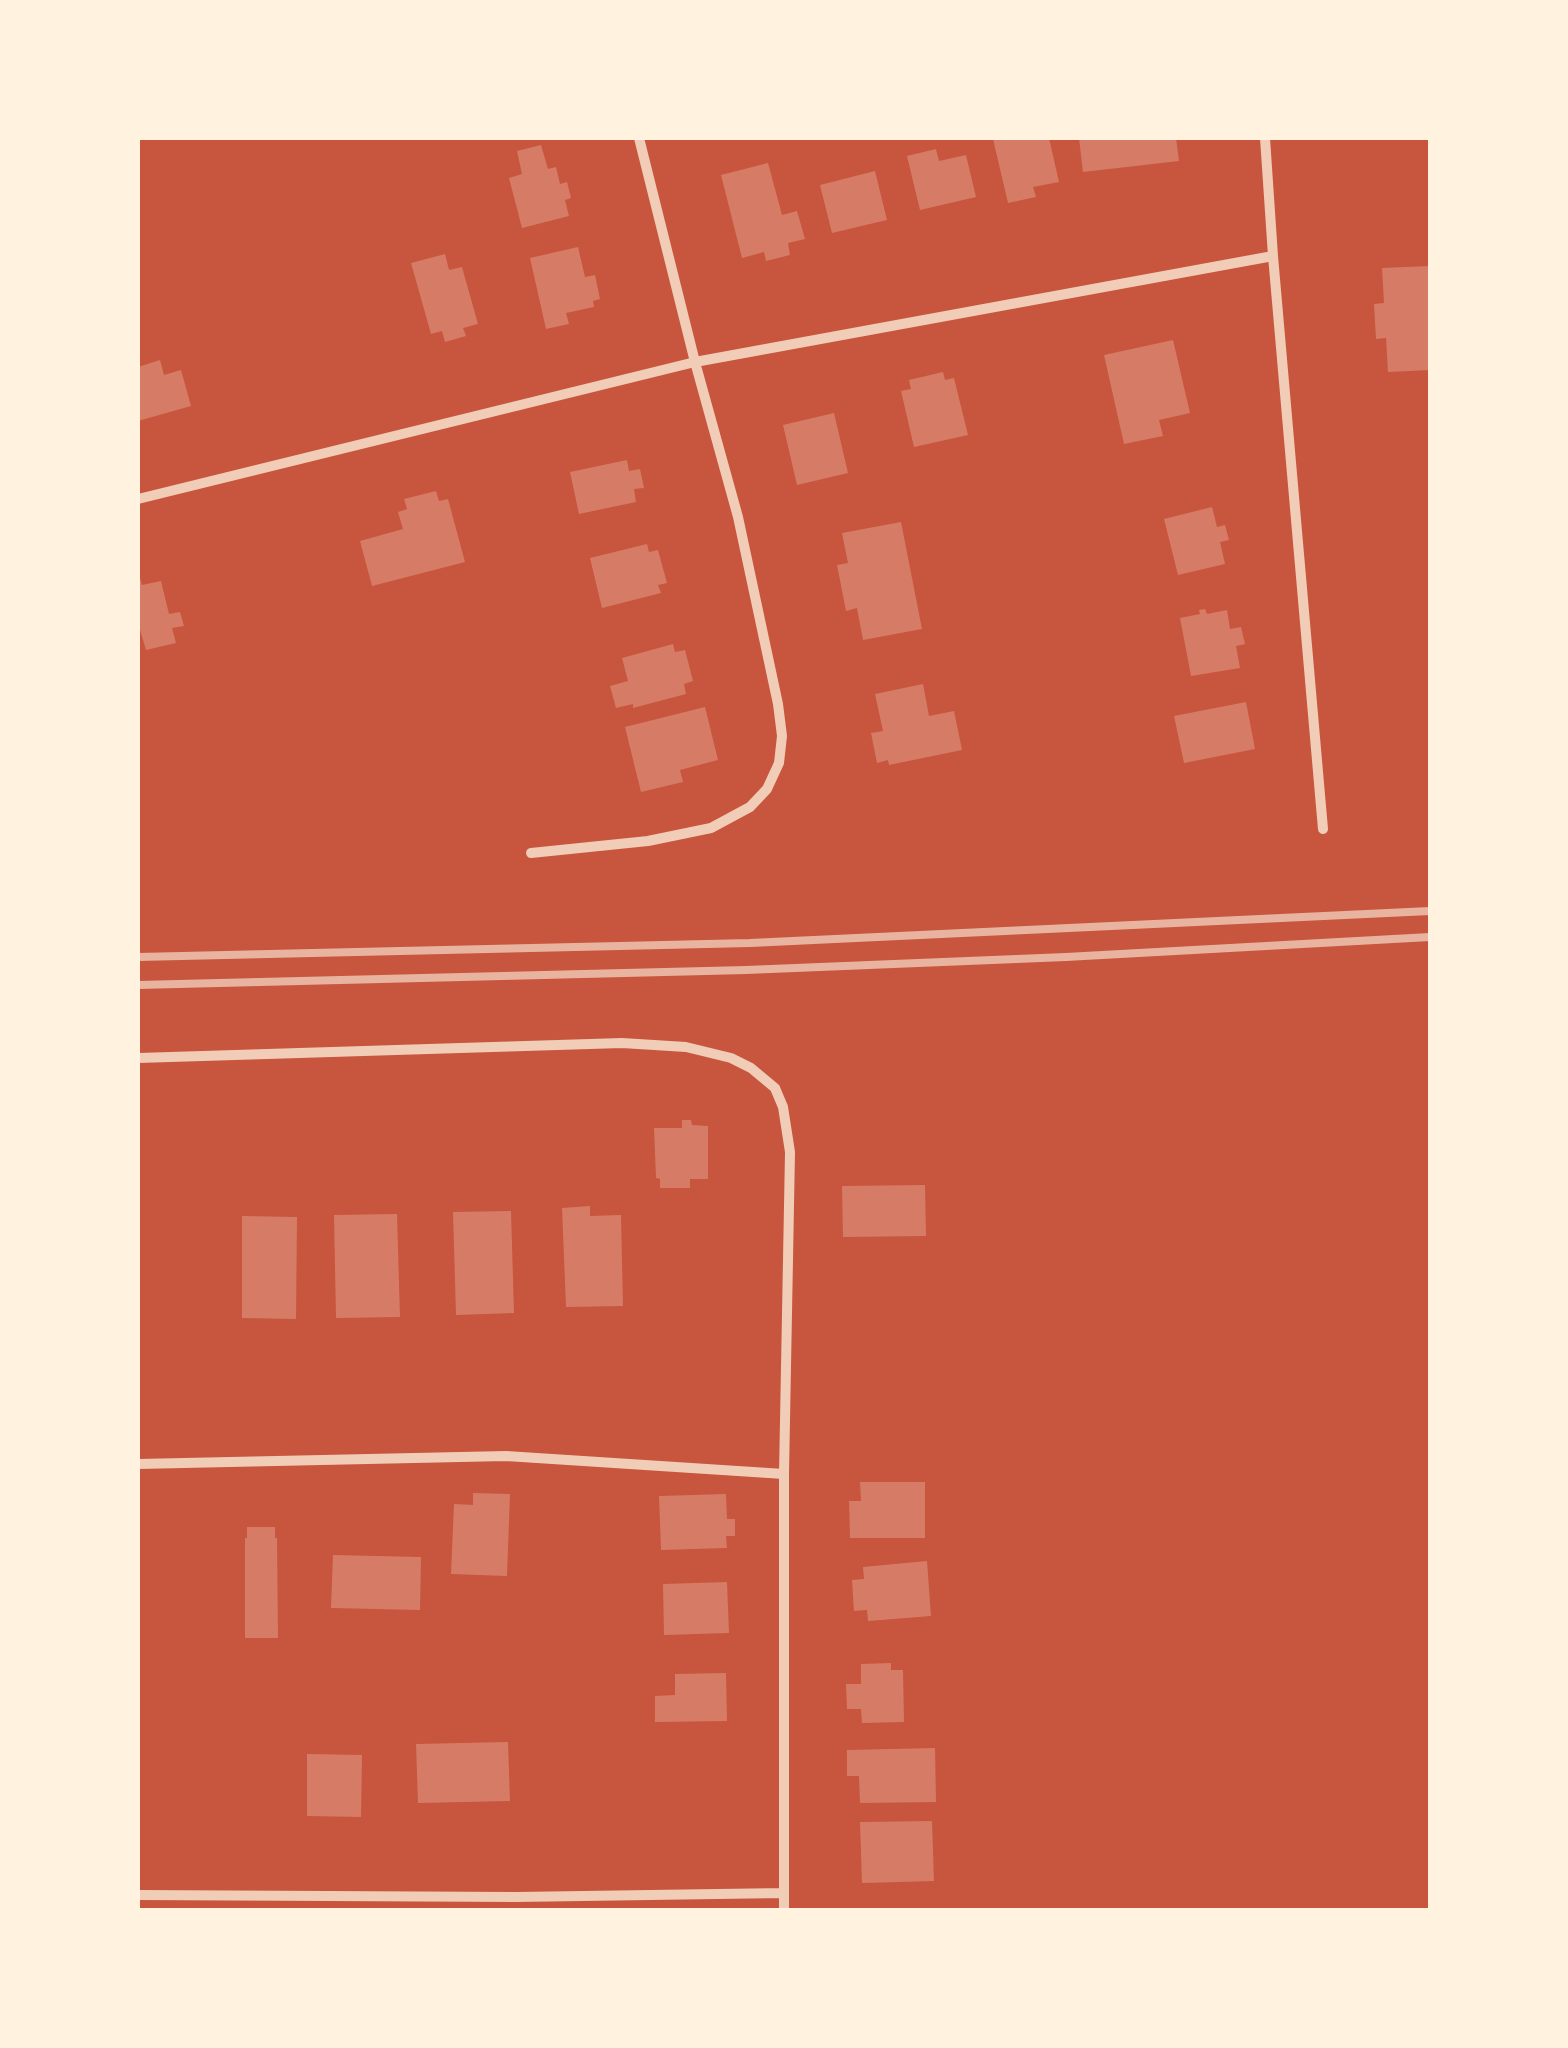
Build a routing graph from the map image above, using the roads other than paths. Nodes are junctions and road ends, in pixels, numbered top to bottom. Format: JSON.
{"nodes":[{"id":1,"x":639,"y":138,"type":"edge"},
{"id":2,"x":1265,"y":138,"type":"edge"},
{"id":3,"x":1273,"y":256,"type":"junction"},
{"id":4,"x":695,"y":362,"type":"junction"},
{"id":5,"x":138,"y":499,"type":"edge"},
{"id":6,"x":1323,"y":829,"type":"dead end"},
{"id":7,"x":531,"y":853,"type":"dead end"},
{"id":8,"x":138,"y":1058,"type":"edge"},
{"id":9,"x":138,"y":1464,"type":"edge"},
{"id":10,"x":784,"y":1474,"type":"junction"},
{"id":11,"x":784,"y":1893,"type":"junction"},
{"id":12,"x":138,"y":1896,"type":"edge"},
{"id":13,"x":784,"y":1910,"type":"edge"}],
"edges":[{"from":1,"to":4,"type":"street"},
{"from":2,"to":3,"type":"street"},
{"from":3,"to":4,"type":"street"},
{"from":3,"to":6,"type":"street"},
{"from":4,"to":5,"type":"street"},
{"from":4,"to":7,"type":"street"},
{"from":8,"to":10,"type":"street"},
{"from":9,"to":10,"type":"street"},
{"from":10,"to":11,"type":"street"},
{"from":11,"to":12,"type":"street"},
{"from":11,"to":13,"type":"street"}]}
